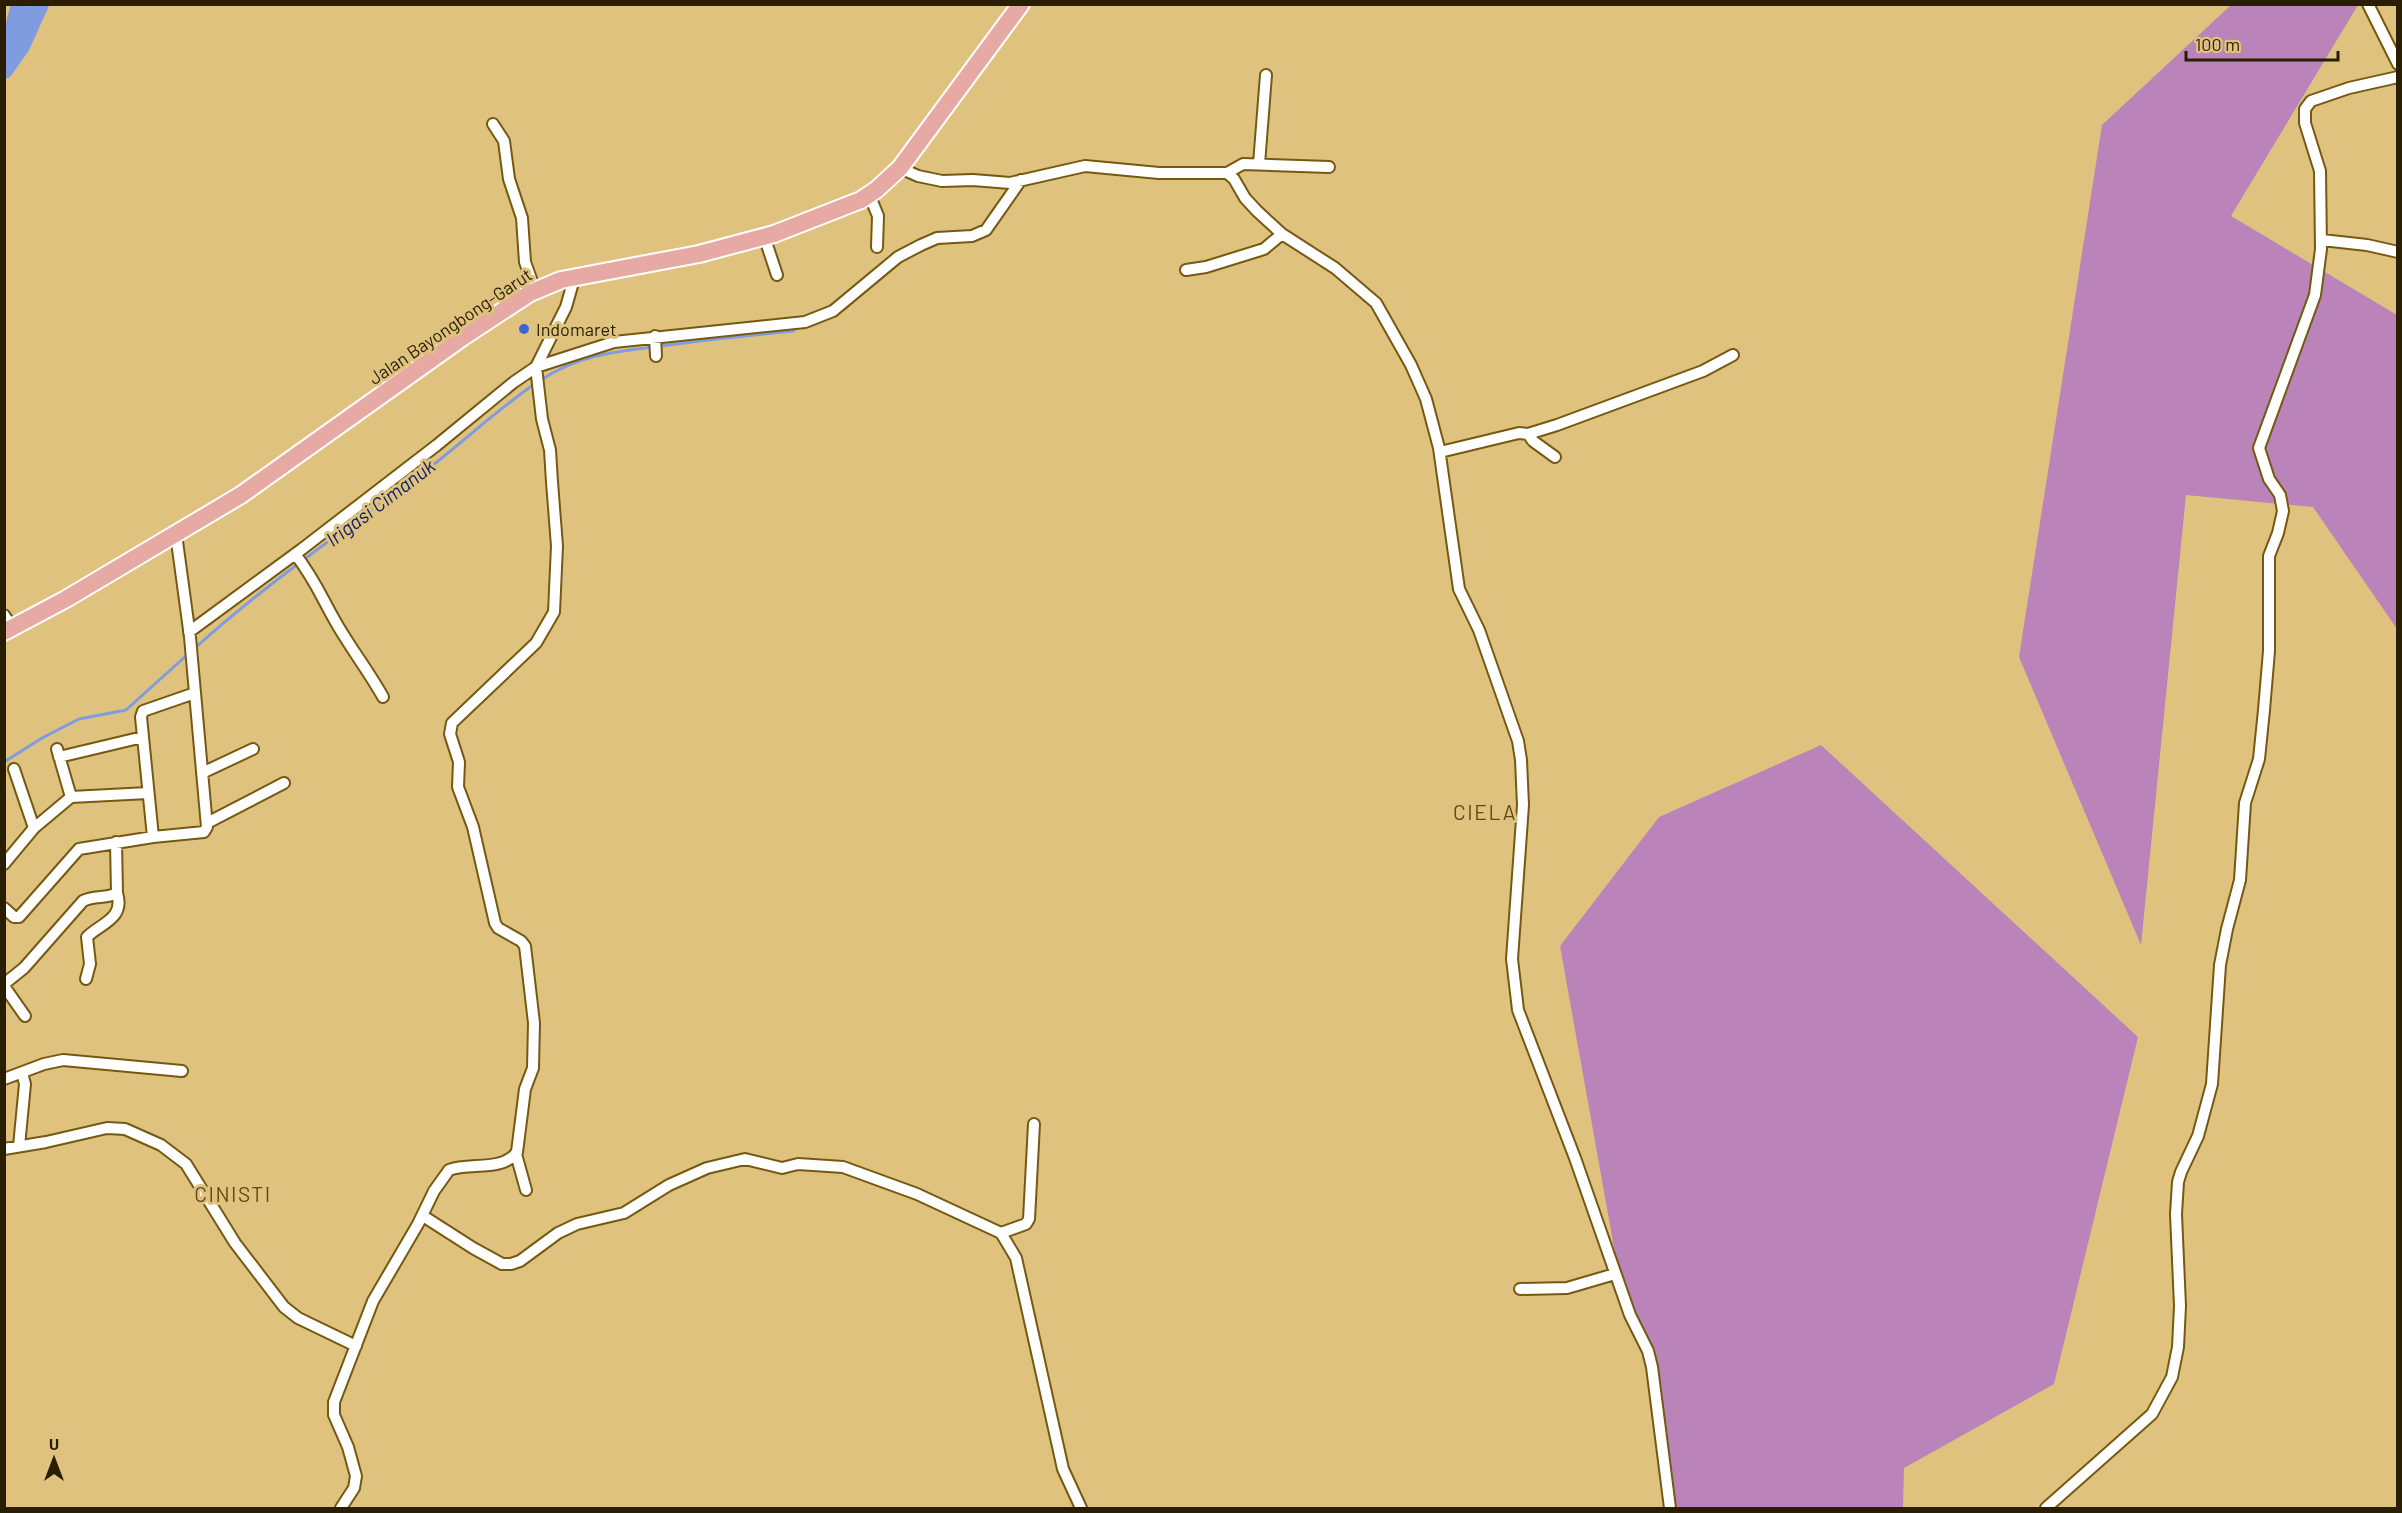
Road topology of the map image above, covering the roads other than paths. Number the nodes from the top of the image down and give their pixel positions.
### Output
1 (1022, 4) edge
2 (2368, 4) edge
3 (2397, 64) edge
4 (1266, 75) dead end
5 (2397, 77) edge
6 (493, 124) dead end
7 (1259, 164) junction
8 (1329, 167) dead end
9 (900, 168) junction
10 (1227, 173) junction
11 (1016, 182) junction
12 (869, 194) junction
13 (1282, 234) junction
14 (764, 236) junction
15 (2322, 240) junction
16 (877, 247) dead end
17 (2397, 252) edge
18 (1186, 270) dead end
19 (777, 275) dead end
20 (574, 279) junction
21 (535, 290) junction
22 (1733, 355) dead end
23 (536, 369) junction
24 (1528, 434) junction
25 (1440, 452) junction
26 (1555, 457) dead end
27 (176, 534) junction
28 (298, 558) junction
29 (7, 625) edge
30 (190, 634) junction
31 (195, 693) junction
32 (383, 697) dead end
33 (143, 737) junction
34 (253, 749) dead end
35 (14, 769) dead end
36 (202, 773) junction
37 (284, 783) dead end
38 (148, 793) junction
39 (71, 797) junction
40 (207, 823) junction
41 (34, 828) junction
42 (153, 837) junction
43 (116, 842) junction
44 (4, 864) edge
45 (117, 893) junction
46 (4, 908) edge
47 (86, 979) dead end
48 (4, 985) edge
49 (25, 1016) dead end
50 (182, 1071) dead end
51 (21, 1073) junction
52 (4, 1079) edge
53 (1034, 1124) dead end
54 (19, 1146) junction
55 (4, 1149) edge
56 (516, 1154) junction
57 (526, 1190) dead end
58 (423, 1216) junction
59 (1001, 1233) junction
60 (1615, 1274) junction
61 (1520, 1289) dead end
62 (356, 1346) junction
63 (341, 1509) edge
64 (1081, 1509) edge
65 (1670, 1509) edge
66 (2046, 1509) edge

1 - 9 main road, Jalan Bayongbong-Garut
2 - 3 street
4 - 7 street
5 - 15 street
6 - 21 street
7 - 8 street
7 - 10 street
9 - 11 street
9 - 12 main road, Jalan Bayongbong-Garut
10 - 11 street
10 - 13 street
11 - 23 street
12 - 14 main road, Jalan Bayongbong-Garut
12 - 16 street
13 - 18 street
13 - 25 street
14 - 19 street
14 - 20 main road, Jalan Bayongbong-Garut
15 - 17 street
15 - 66 street
20 - 21 main road, Jalan Bayongbong-Garut
20 - 23 street
21 - 27 main road, Jalan Bayongbong-Garut
22 - 24 street
23 - 28 street
23 - 56 street
24 - 25 street
24 - 26 street
25 - 60 street
27 - 29 main road, Jalan Bayongbong-Garut
27 - 30 street
28 - 30 street
28 - 32 street
30 - 31 street
31 - 33 street
31 - 36 street
33 - 38 street
33 - 39 street
34 - 36 street
35 - 41 street
36 - 40 street
37 - 40 street
38 - 39 street
38 - 42 street
39 - 41 street
40 - 42 street
41 - 44 street
42 - 43 street
43 - 45 street
43 - 46 street
45 - 47 street
45 - 48 street
48 - 49 street
50 - 51 street
51 - 52 street
51 - 54 street
53 - 59 street
54 - 55 street
54 - 62 street
56 - 57 street
56 - 58 street
58 - 59 street
58 - 62 street
59 - 64 street
60 - 61 street
60 - 65 street
62 - 63 street

